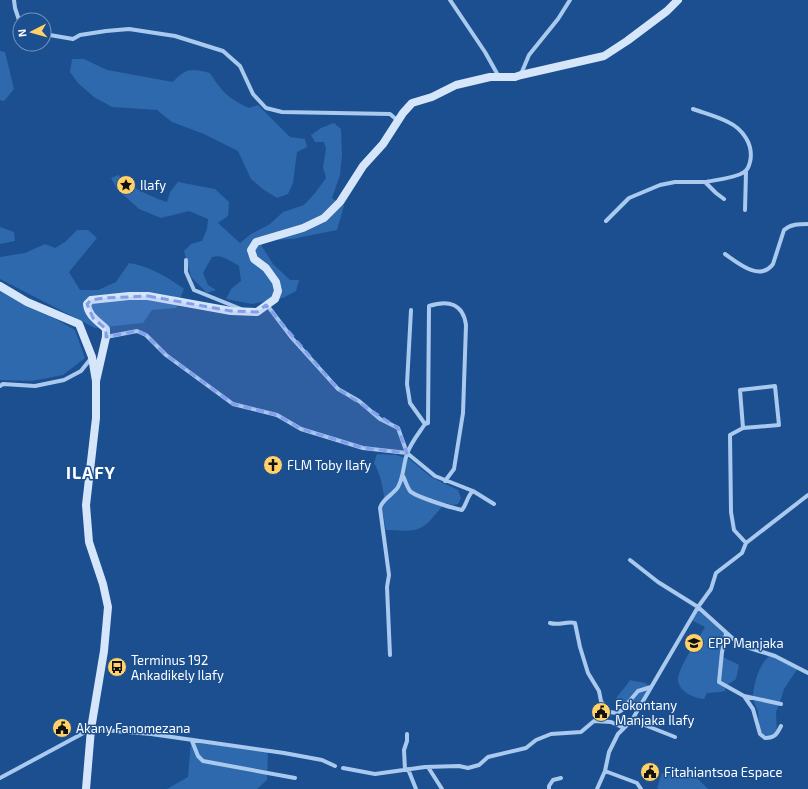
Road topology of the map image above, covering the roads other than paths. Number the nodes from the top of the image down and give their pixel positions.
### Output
1 (14, 0) edge
2 (450, 0) edge
3 (570, 0) edge
4 (678, 0) edge
5 (16, 12) edge
6 (52, 35) edge
7 (521, 75) junction
8 (499, 77) junction
9 (693, 108) dead end
10 (403, 113) junction
11 (746, 172) junction
12 (705, 182) junction
13 (724, 199) dead end
14 (745, 210) dead end
15 (606, 221) dead end
16 (808, 224) edge
17 (725, 254) dead end
18 (186, 260) dead end
19 (0, 286) edge
20 (266, 305) junction
21 (411, 310) dead end
22 (248, 312) junction
23 (106, 337) junction
24 (92, 357) junction
25 (96, 381) junction
26 (0, 386) edge
27 (425, 424) junction
28 (743, 428) junction
29 (407, 453) junction
30 (402, 476) junction
31 (445, 480) junction
32 (473, 491) junction
33 (808, 495) edge
34 (494, 504) dead end
35 (746, 543) junction
36 (630, 560) dead end
37 (698, 607) junction
38 (550, 623) dead end
39 (726, 634) junction
40 (390, 655) dead end
41 (808, 674) edge
42 (651, 687) junction
43 (744, 696) junction
44 (781, 704) dead end
45 (632, 720) junction
46 (781, 726) dead end
47 (624, 728) junction
48 (91, 729) junction
49 (407, 734) dead end
50 (675, 737) dead end
51 (192, 741) junction
52 (335, 766) dead end
53 (428, 767) junction
54 (343, 768) dead end
55 (406, 770) junction
56 (605, 771) junction
57 (0, 778) edge
58 (295, 778) dead end
59 (561, 778) dead end
60 (86, 789) edge
61 (416, 789) edge
62 (442, 789) edge
63 (548, 789) edge
64 (597, 789) edge
65 (641, 789) edge

1 - 5 street
2 - 8 street
3 - 7 street
4 - 7 street
6 - 10 street
7 - 8 street
8 - 10 street
9 - 11 street
10 - 20 street
11 - 12 street
11 - 14 street
12 - 13 street
12 - 15 street
16 - 17 street
18 - 22 street
19 - 24 street
20 - 22 street
20 - 29 street
21 - 27 street
22 - 23 street
23 - 25 street
23 - 29 street
24 - 25 street
24 - 26 street
25 - 48 street
27 - 29 street
27 - 31 street
28 - 28 street
28 - 35 street
29 - 30 street
29 - 31 street
30 - 32 street
30 - 40 street
31 - 32 street
32 - 34 street
33 - 35 street
35 - 37 street
36 - 37 street
37 - 39 street
37 - 42 street
38 - 42 street
39 - 41 street
39 - 43 street
42 - 45 street
43 - 44 street
43 - 46 street
45 - 47 street
45 - 50 street
47 - 53 street
47 - 56 street
48 - 51 street
48 - 57 street
48 - 60 street
49 - 55 street
51 - 52 street
51 - 58 street
53 - 55 street
53 - 62 street
54 - 55 street
55 - 61 street
56 - 64 street
56 - 65 street
59 - 63 street

